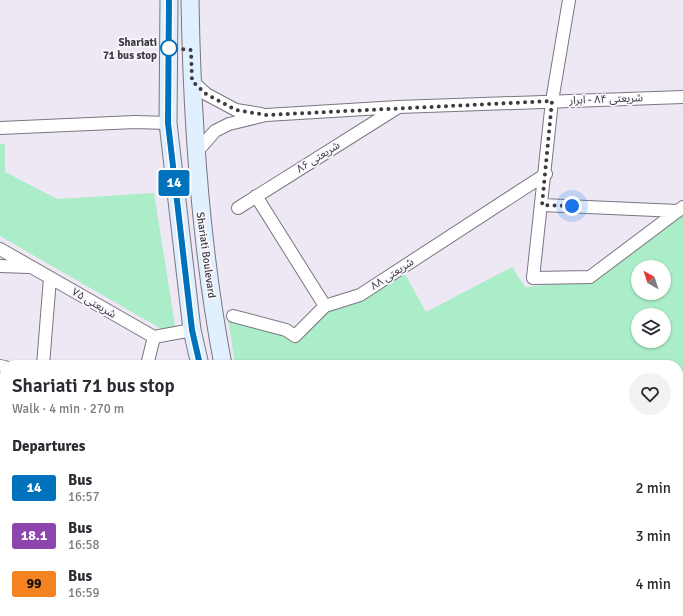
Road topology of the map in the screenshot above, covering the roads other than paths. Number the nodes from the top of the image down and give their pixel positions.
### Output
1 (169, 0) edge
2 (190, 0) edge
3 (568, 0) edge
4 (192, 81) junction
5 (683, 97) edge
6 (552, 101) junction
7 (398, 108) junction
8 (266, 115) junction
9 (168, 123) junction
10 (0, 128) edge
11 (196, 154) junction
12 (546, 174) junction
13 (256, 196) junction
14 (542, 205) junction
15 (238, 208) dead end
16 (680, 209) edge
17 (0, 249) edge
18 (0, 266) edge
19 (31, 267) junction
20 (50, 278) junction
21 (325, 306) junction
22 (232, 316) dead end
23 (192, 330) junction
24 (154, 337) junction
25 (43, 360) edge
26 (148, 360) edge
27 (199, 360) edge
28 (222, 360) edge

1 - 9 main road, Shariati Boulevard
2 - 4 main road, Shariati Boulevard
3 - 6 street
4 - 8 street
4 - 11 main road, Shariati Boulevard
5 - 6 street, شریعتی ۸۴ - ابرار
6 - 7 street, شریعتی ۸۴ - ابرار
6 - 12 street
7 - 8 street, شریعتی ۸۴ - ابرار
7 - 13 street, شریعتی ۸۶
8 - 11 street
9 - 10 street
9 - 23 main road, Shariati Boulevard
11 - 28 main road, Shariati Boulevard
12 - 14 street
12 - 21 street, شریعتی ۸۸
13 - 15 street, شریعتی ۸۶
13 - 21 street
14 - 16 street
14 - 16 street
17 - 19 street, شریعتی ۷۵
18 - 19 street
19 - 20 street, شریعتی ۷۵
20 - 24 street, شریعتی ۷۵
20 - 25 street
21 - 22 street, شریعتی ۸۸
23 - 24 street
23 - 27 main road, Shariati Boulevard
24 - 26 street

